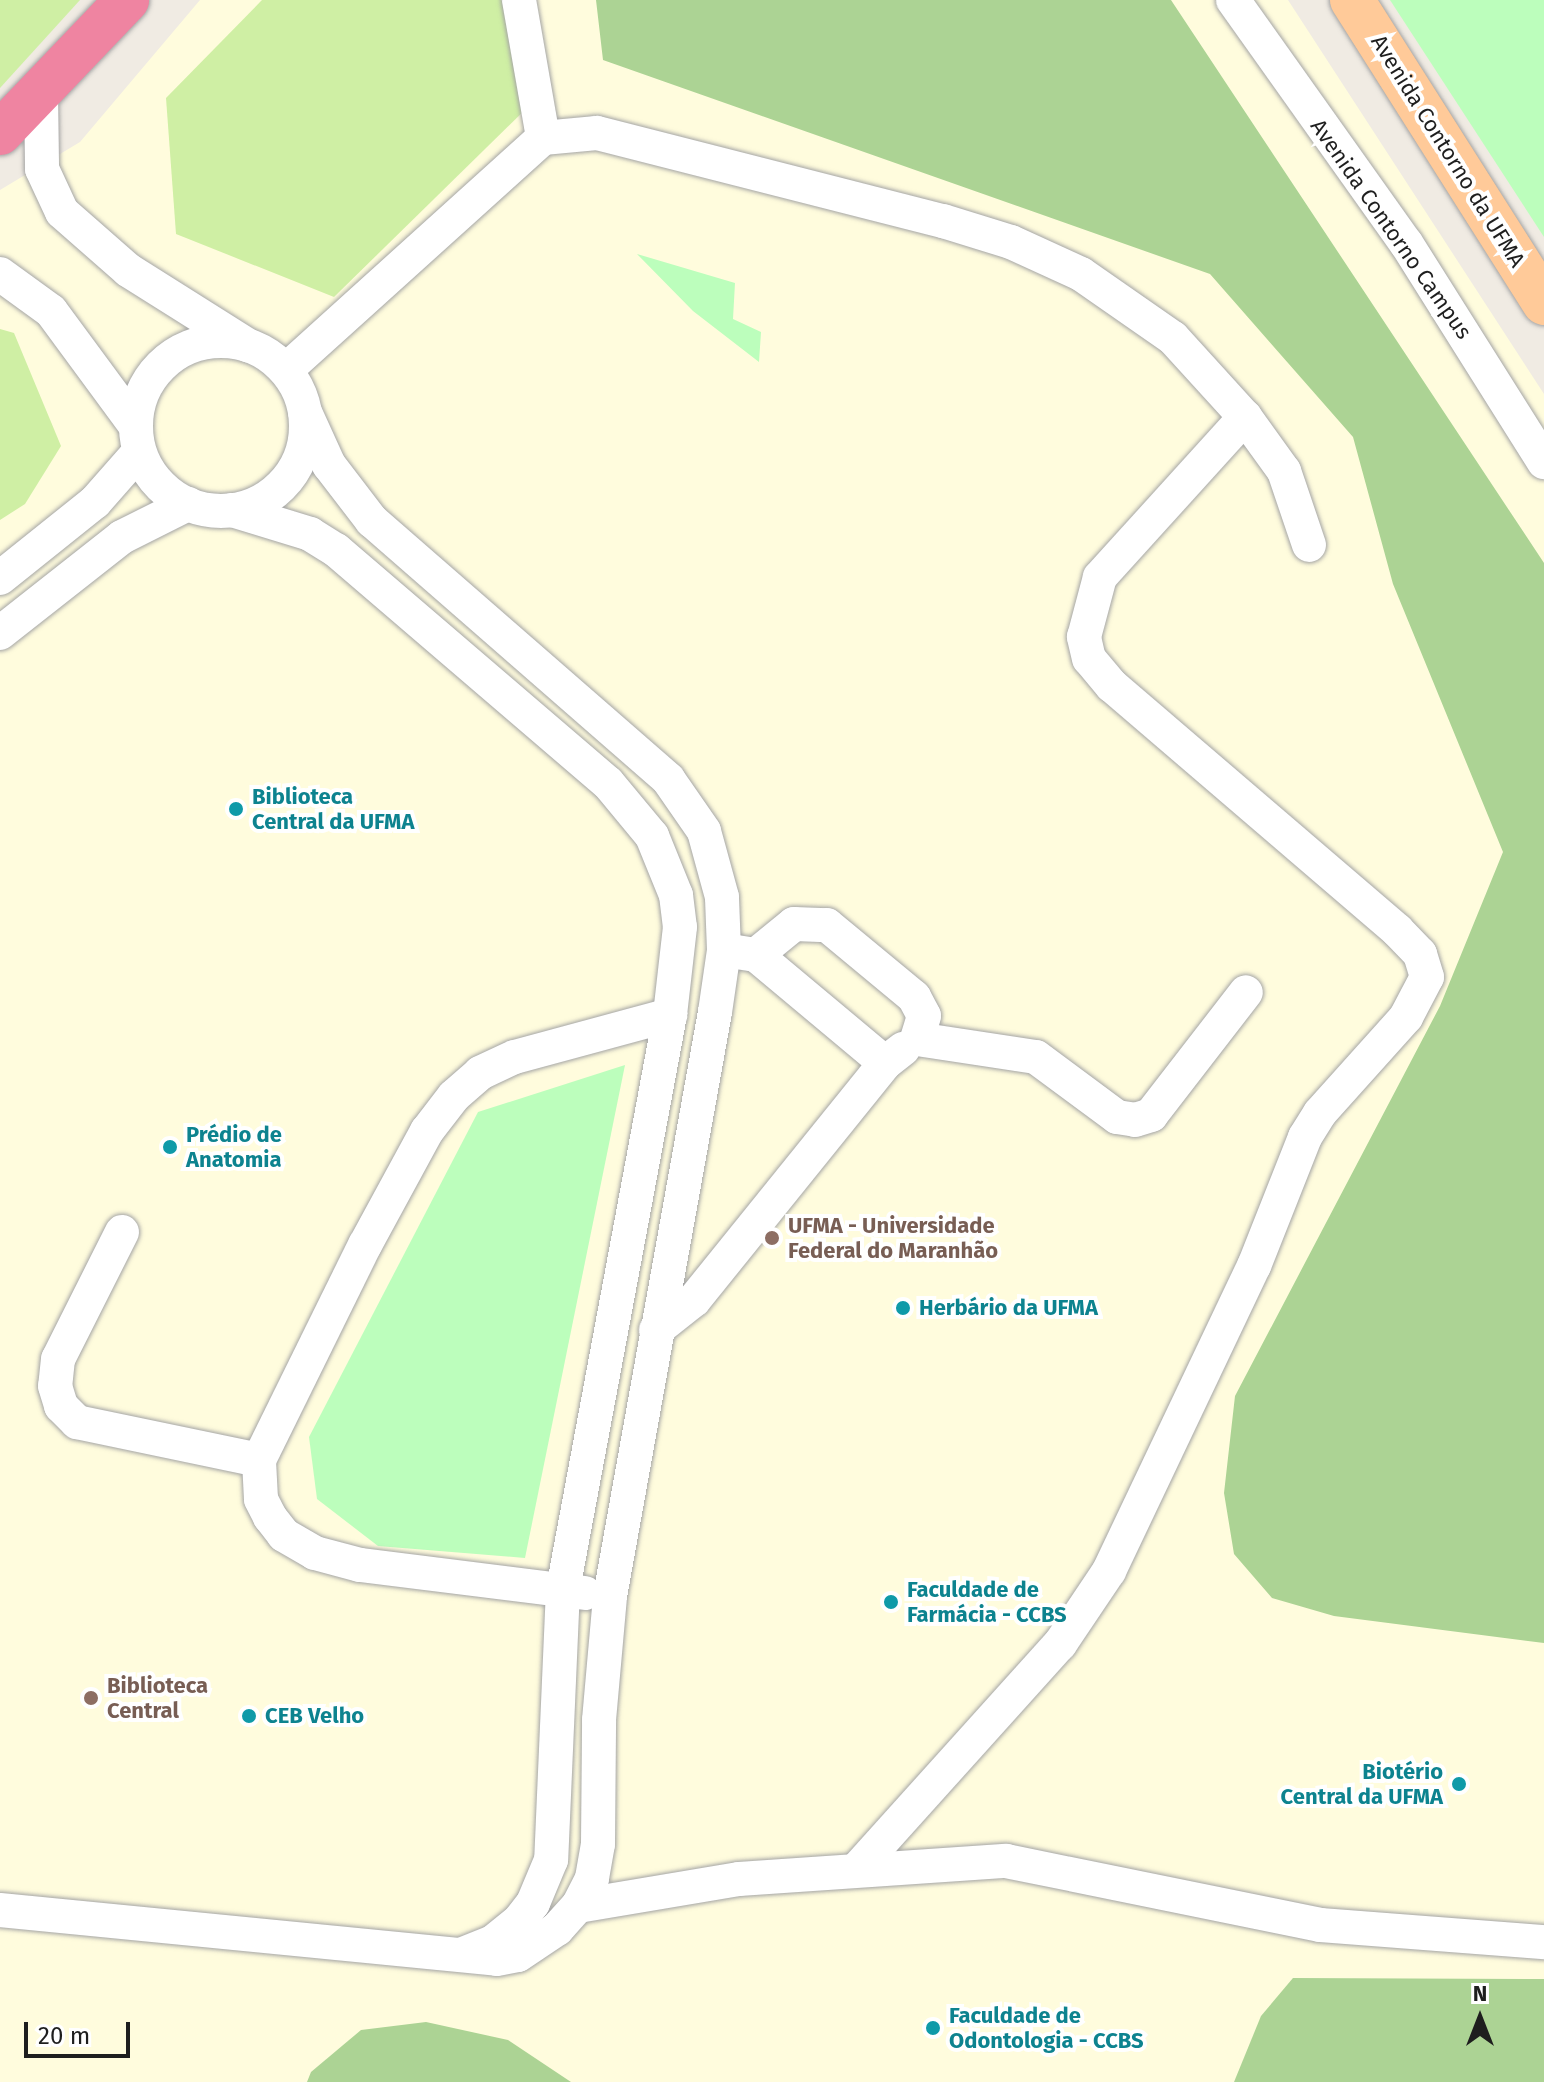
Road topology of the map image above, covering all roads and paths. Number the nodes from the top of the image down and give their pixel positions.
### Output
1 (127, 0) edge
2 (519, 0) edge
3 (1233, 0) edge
4 (1352, 0) edge
5 (41, 93) junction
6 (0, 133) edge
7 (543, 138) junction
8 (0, 274) edge
9 (1544, 303) edge
10 (248, 345) junction
11 (286, 370) junction
12 (305, 412) junction
13 (1245, 417) junction
14 (137, 438) junction
15 (1544, 462) edge
16 (188, 504) junction
17 (232, 510) junction
18 (1309, 545) dead end
19 (0, 578) edge
20 (0, 633) edge
21 (740, 952) junction
22 (1246, 992) dead end
23 (670, 1015) junction
24 (917, 1039) junction
25 (885, 1063) junction
26 (122, 1232) dead end
27 (656, 1330) junction
28 (259, 1460) junction
29 (563, 1589) junction
30 (610, 1596) junction
31 (858, 1868) junction
32 (578, 1906) junction
33 (0, 1910) edge
34 (1544, 1942) edge
35 (459, 1956) junction

1 - 5 highway
2 - 7 street
3 - 15 street, Avenida Contorno Campus
4 - 9 main road, Avenida Contorno da UFMA
5 - 6 highway
5 - 10 street
7 - 11 street
7 - 13 street
8 - 14 street
10 - 11 street
10 - 14 street
11 - 12 street
12 - 17 street
12 - 21 street
13 - 18 street
13 - 31 street
14 - 16 street
14 - 19 street
16 - 17 street
16 - 20 street
17 - 23 street
21 - 24 street
21 - 25 street
21 - 27 street
22 - 24 street
23 - 28 street
23 - 29 street
24 - 25 street
25 - 27 street
26 - 28 street
27 - 30 street
28 - 29 street
29 - 30 street
29 - 35 street
30 - 32 street
31 - 32 street
31 - 34 street
32 - 35 street
33 - 35 street

